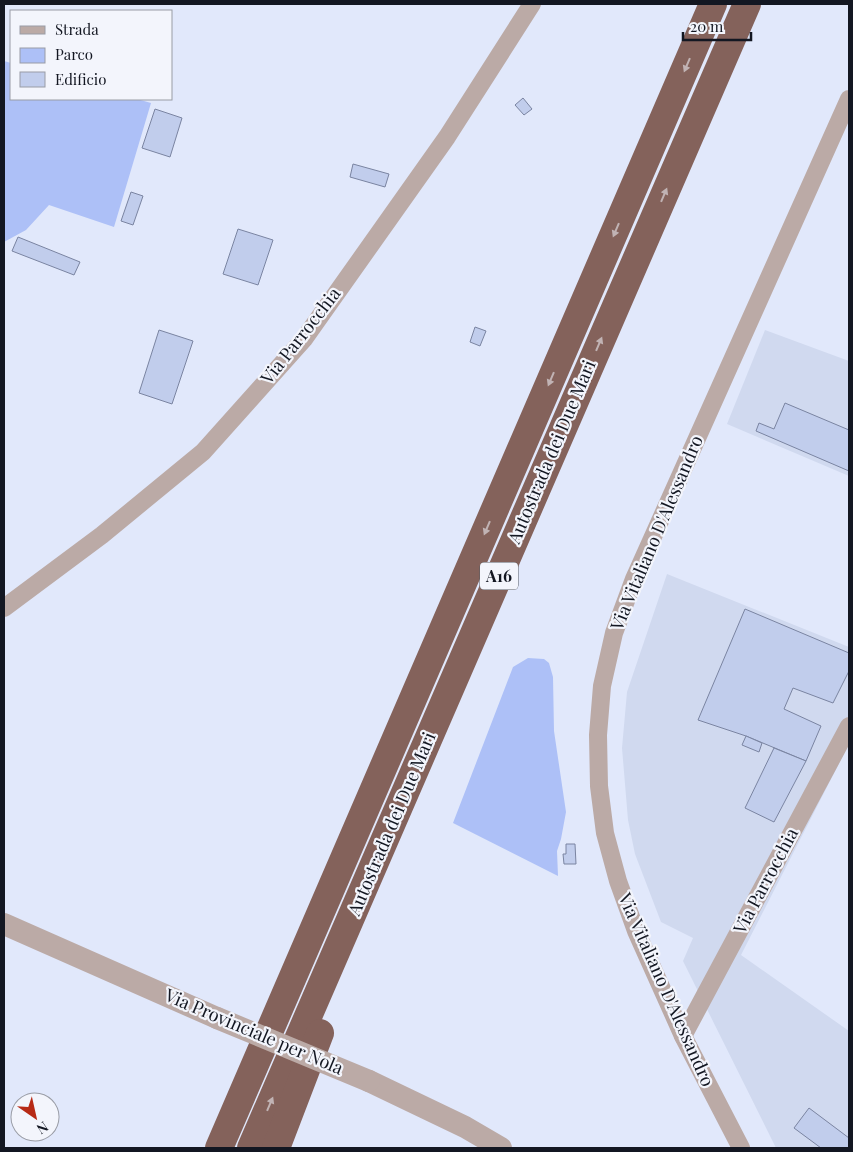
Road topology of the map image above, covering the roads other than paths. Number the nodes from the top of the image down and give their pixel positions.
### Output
1 (532, 4) edge
2 (714, 4) edge
3 (747, 4) edge
4 (849, 99) edge
5 (4, 608) edge
6 (483, 613) junction
7 (849, 726) edge
8 (4, 924) edge
9 (682, 1036) junction
10 (261, 1050) junction
11 (213, 1148) edge
12 (218, 1148) edge
13 (251, 1148) edge
14 (276, 1148) edge
15 (500, 1148) edge
16 (740, 1148) edge

1 - 5 street, Via Parrocchia
2 -> 10 highway, Autostrada dei Due Mari / A16
6 -> 3 highway, Autostrada dei Due Mari / A16
4 - 9 street, Via Vitaliano D'Alessandro
13 -> 6 highway, Autostrada dei Due Mari / A16
6 - 14 highway
7 - 9 street, Via Parrocchia
8 - 15 street, Via Provinciale per Nola, bridge
9 - 16 street, Via Vitaliano D'Alessandro
10 - 11 highway
10 - 12 highway, Autostrada dei Due Mari / A16

